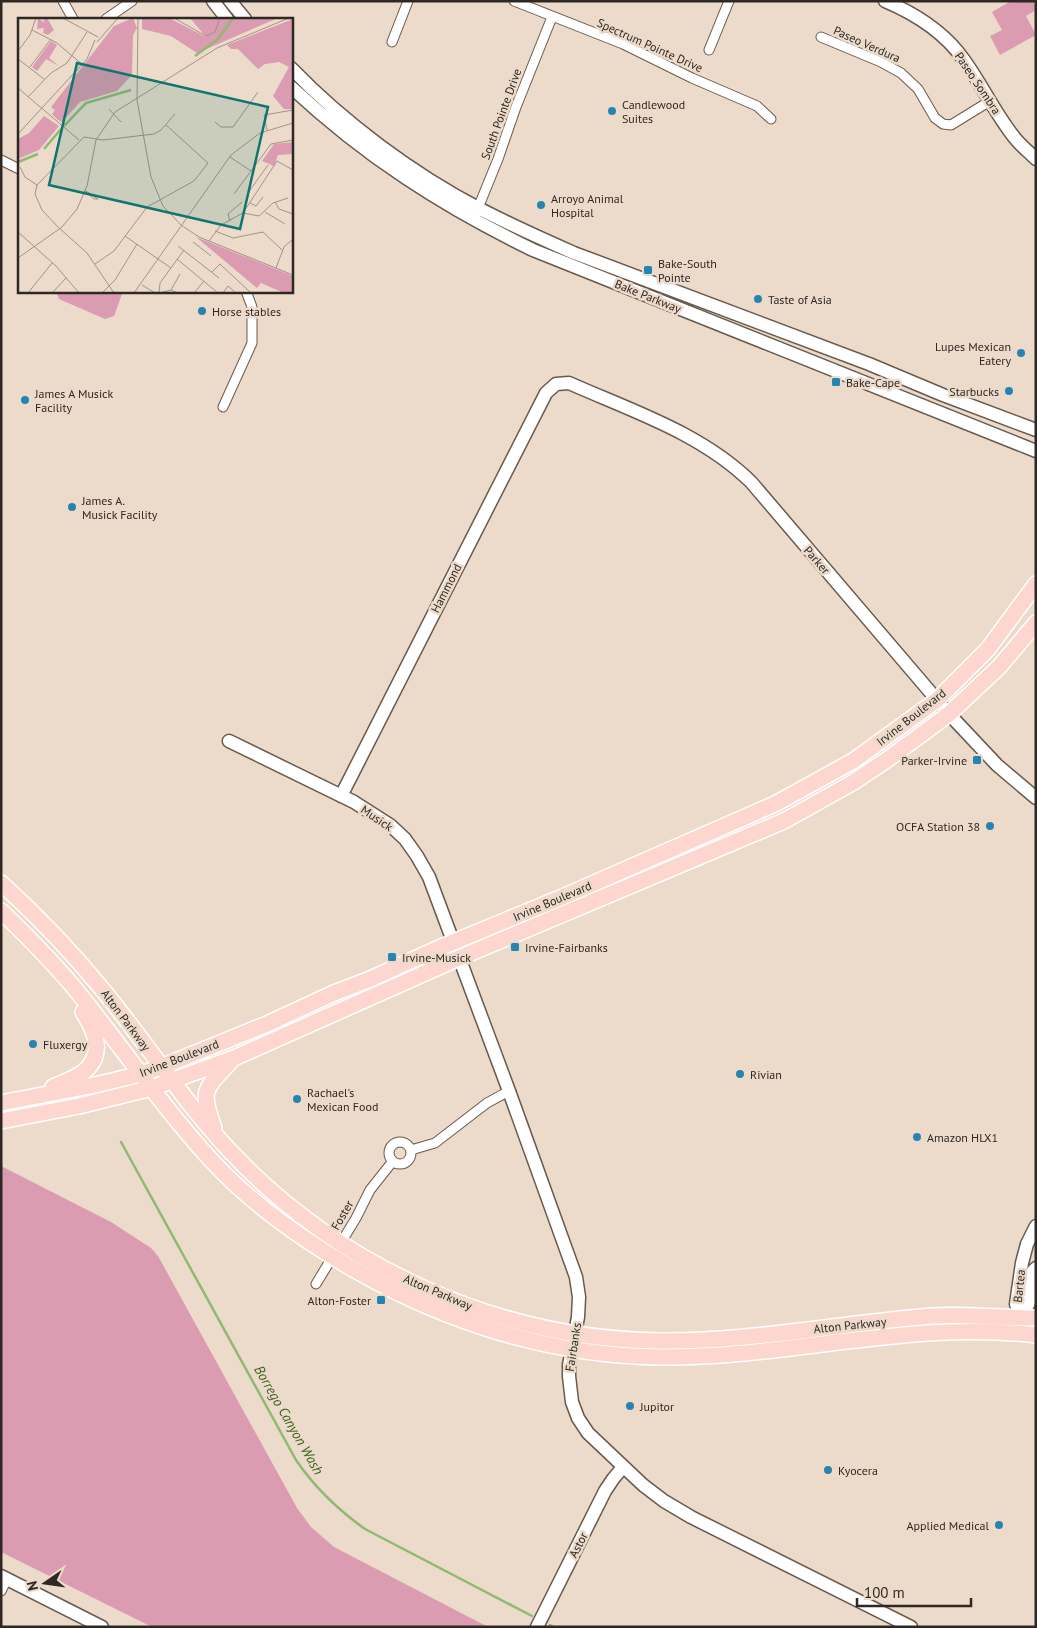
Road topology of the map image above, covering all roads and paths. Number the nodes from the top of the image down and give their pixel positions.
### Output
1 (63, 1) edge
2 (132, 1) edge
3 (213, 1) edge
4 (230, 1) edge
5 (408, 1) edge
6 (514, 1) edge
7 (885, 1) edge
8 (727, 2) edge
9 (902, 4) edge
10 (552, 17) junction
11 (72, 18) edge
12 (107, 18) edge
13 (226, 18) edge
14 (244, 18) edge
15 (821, 38) dead end
16 (392, 42) dead end
17 (710, 50) dead end
18 (292, 69) edge
19 (292, 88) edge
20 (990, 101) junction
21 (771, 119) dead end
22 (1036, 159) edge
23 (1, 160) edge
24 (18, 168) edge
25 (476, 214) junction
26 (246, 292) edge
27 (556, 384) joint
28 (223, 407) dead end
29 (1036, 430) edge
30 (1036, 452) edge
31 (1036, 584) edge
32 (1036, 624) edge
33 (936, 700) junction
34 (949, 714) junction
35 (229, 741) dead end
36 (341, 796) junction
37 (1036, 798) edge
38 (1, 883) edge
39 (1, 911) edge
40 (454, 942) junction
41 (46, 956) junction
42 (459, 958) junction
43 (234, 1058) junction
44 (161, 1067) junction
45 (141, 1074) junction
46 (172, 1081) junction
47 (152, 1088) junction
48 (510, 1091) junction
49 (18, 1100) junction
50 (1, 1103) edge
51 (1, 1121) edge
52 (217, 1136) junction
53 (411, 1150) junction
54 (393, 1161) junction
55 (1036, 1226) edge
56 (340, 1243) junction
57 (332, 1256) junction
58 (1036, 1268) edge
59 (316, 1284) dead end
60 (1020, 1318) junction
61 (1036, 1318) edge
62 (575, 1333) junction
63 (1014, 1333) junction
64 (1036, 1335) edge
65 (572, 1348) junction
66 (623, 1467) junction
67 (3, 1582) edge
68 (540, 1621) edge
69 (102, 1627) edge
70 (911, 1627) edge

1 - 11 street
2 - 12 street
3 - 13 street
4 - 14 street
5 - 16 street
6 - 10 street, Spectrum Pointe Drive
7 - 9 street, Paseo Sombra
8 - 17 street
9 - 20 street, Paseo Sombra
10 - 21 street, Spectrum Pointe Drive
10 - 25 street, South Pointe Drive
15 - 20 street, Paseo Verdura
18 - 25 street, Bake Parkway
19 - 25 street, Bake Parkway
20 - 22 street, Paseo Sombra
23 - 24 street
25 - 29 street, Bake Parkway
25 - 30 street, Bake Parkway
26 - 28 street
27 - 33 street, Parker
27 - 36 street, Hammond
31 - 33 main road, Irvine Boulevard
32 - 34 main road, Irvine Boulevard
33 - 34 street, Parker
33 - 40 main road, Irvine Boulevard
34 - 37 street, Parker
34 - 42 main road, Irvine Boulevard
35 - 36 street, Musick
36 - 40 street, Musick
38 - 44 main road, Alton Parkway
39 - 41 main road, Alton Parkway
40 - 42 street, Musick
40 - 44 main road, Irvine Boulevard
41 - 45 main road, Alton Parkway
41 - 49 main road
42 - 43 main road, Irvine Boulevard
42 - 48 street, Fairbanks
43 - 46 main road, Irvine Boulevard
43 - 52 main road
44 - 45 main road, Irvine Boulevard
44 - 46 main road, Alton Parkway
45 - 47 main road, Alton Parkway
45 - 49 main road, Irvine Boulevard
46 - 47 main road, Irvine Boulevard
46 - 52 main road, Alton Parkway
47 - 51 main road, Irvine Boulevard
47 - 57 main road, Alton Parkway
48 - 53 street
48 - 62 street, Fairbanks
49 - 50 main road, Irvine Boulevard
52 - 56 main road, Alton Parkway
53 - 54 street
53 - 54 street
54 - 56 street, Foster
55 - 60 street, Bartea
56 - 57 street, Foster
56 - 62 main road, Alton Parkway
57 - 59 street, Foster
57 - 65 main road, Alton Parkway
58 - 60 street, Bartea
60 - 61 main road, Alton Parkway
60 - 62 main road, Alton Parkway
60 - 63 street, Bartea
62 - 65 street, Fairbanks
63 - 64 main road, Alton Parkway
63 - 65 main road, Alton Parkway
65 - 66 street, Fairbanks
66 - 68 street, Astor
66 - 70 street, Fairbanks
67 - 69 street

